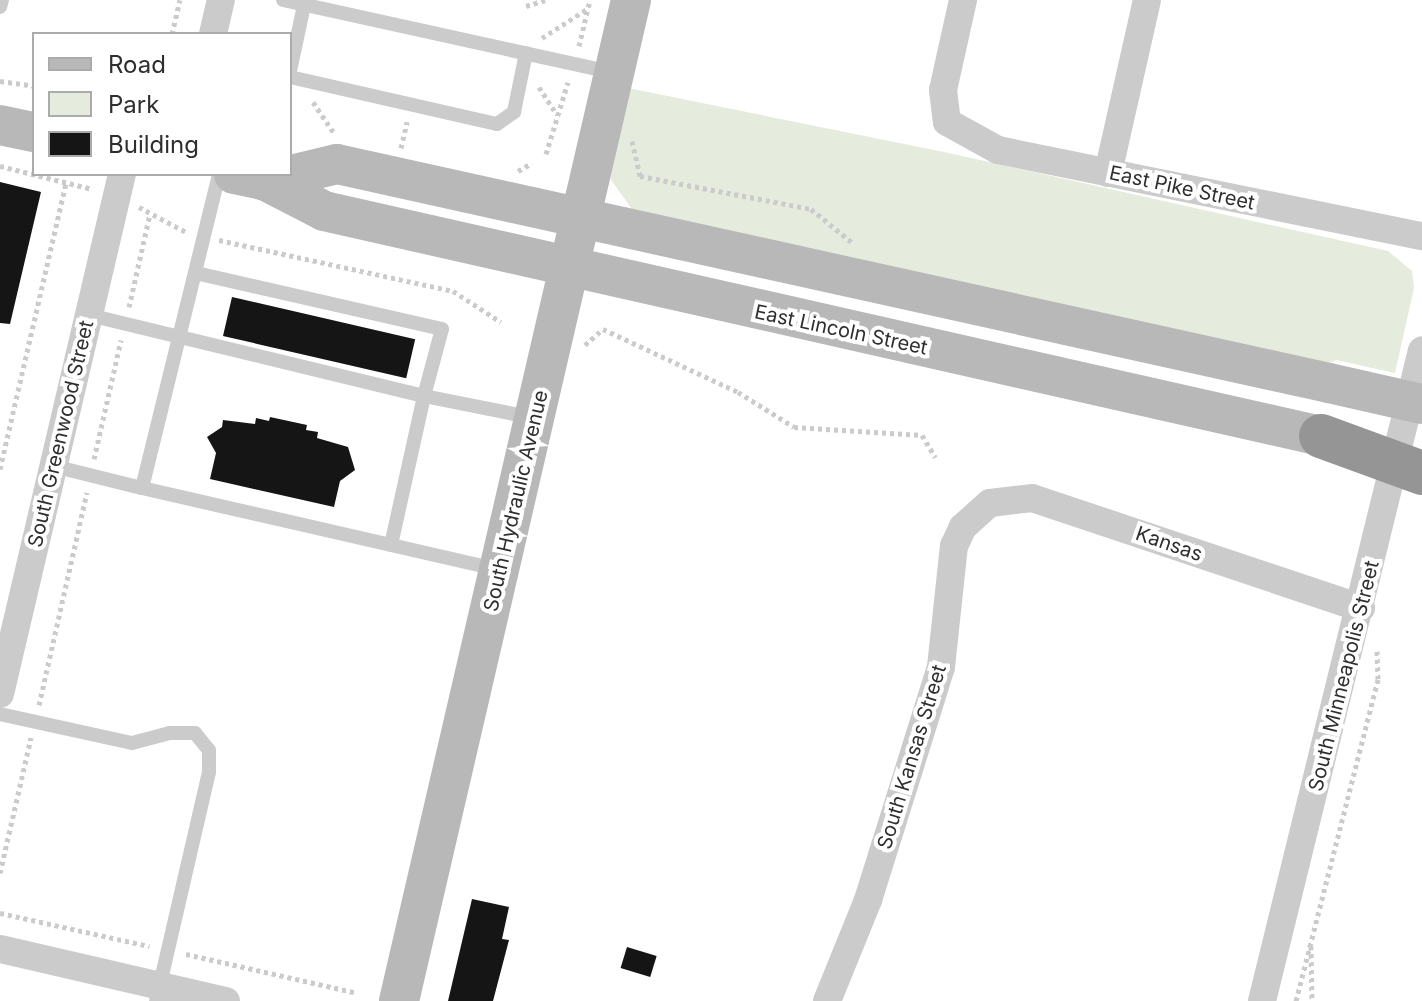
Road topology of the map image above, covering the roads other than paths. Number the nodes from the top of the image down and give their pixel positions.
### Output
1 (2, 0) edge
2 (221, 0) edge
3 (283, 0) edge
4 (631, 0) edge
5 (963, 0) edge
6 (1147, 0) edge
7 (304, 5) junction
8 (0, 7) edge
9 (213, 32) edge
10 (526, 53) junction
11 (292, 62) edge
12 (615, 72) junction
13 (292, 77) edge
14 (0, 125) edge
15 (32, 132) edge
16 (292, 171) edge
17 (1108, 173) junction
18 (219, 176) edge
19 (256, 176) edge
20 (119, 186) edge
21 (580, 219) junction
22 (1422, 236) edge
23 (569, 270) junction
24 (195, 273) junction
25 (89, 315) junction
26 (179, 339) junction
27 (1422, 350) edge
28 (424, 396) junction
29 (1422, 404) edge
30 (536, 418) junction
31 (1321, 436) junction
32 (1422, 459) edge
33 (53, 466) junction
34 (1422, 473) edge
35 (142, 488) junction
36 (978, 513) joint
37 (391, 545) junction
38 (500, 569) junction
39 (1361, 608) junction
40 (0, 694) edge
41 (0, 714) edge
42 (0, 949) edge
43 (158, 993) edge
44 (226, 1001) edge
45 (399, 1001) edge
46 (827, 1001) edge
47 (1262, 1001) edge

1 - 8 lane
2 - 9 street
3 - 7 lane
4 - 12 street, South Hydraulic Avenue
5 - 17 street, East Pike Street
6 - 17 street
7 - 10 lane
7 - 11 lane
10 - 12 lane
10 - 13 lane
12 - 21 street, South Hydraulic Avenue
14 - 15 street
16 - 21 street, East Lincoln Street
17 - 22 street, East Pike Street
18 - 24 lane
19 - 23 street, East Lincoln Street
20 - 25 street, South Greenwood Street
21 - 23 street, South Hydraulic Avenue
21 - 29 street, East Lincoln Street, bridge
23 - 30 street, South Hydraulic Avenue
23 - 31 street, East Lincoln Street
24 - 26 lane
24 - 28 lane
25 - 26 lane
25 - 33 street, South Greenwood Street
26 - 28 lane
26 - 35 lane
27 - 39 street, South Minneapolis Street
28 - 30 lane
28 - 37 lane
30 - 38 street, South Hydraulic Avenue
31 - 32 street, East Lincoln Street, bridge
31 - 34 highway, bridge
33 - 35 lane
33 - 40 street, South Greenwood Street
35 - 37 lane
36 - 39 street, Kansas
36 - 46 street, South Kansas Street
37 - 38 lane
38 - 45 street, South Hydraulic Avenue
39 - 47 street, South Minneapolis Street
41 - 43 lane
42 - 43 street
43 - 44 street

